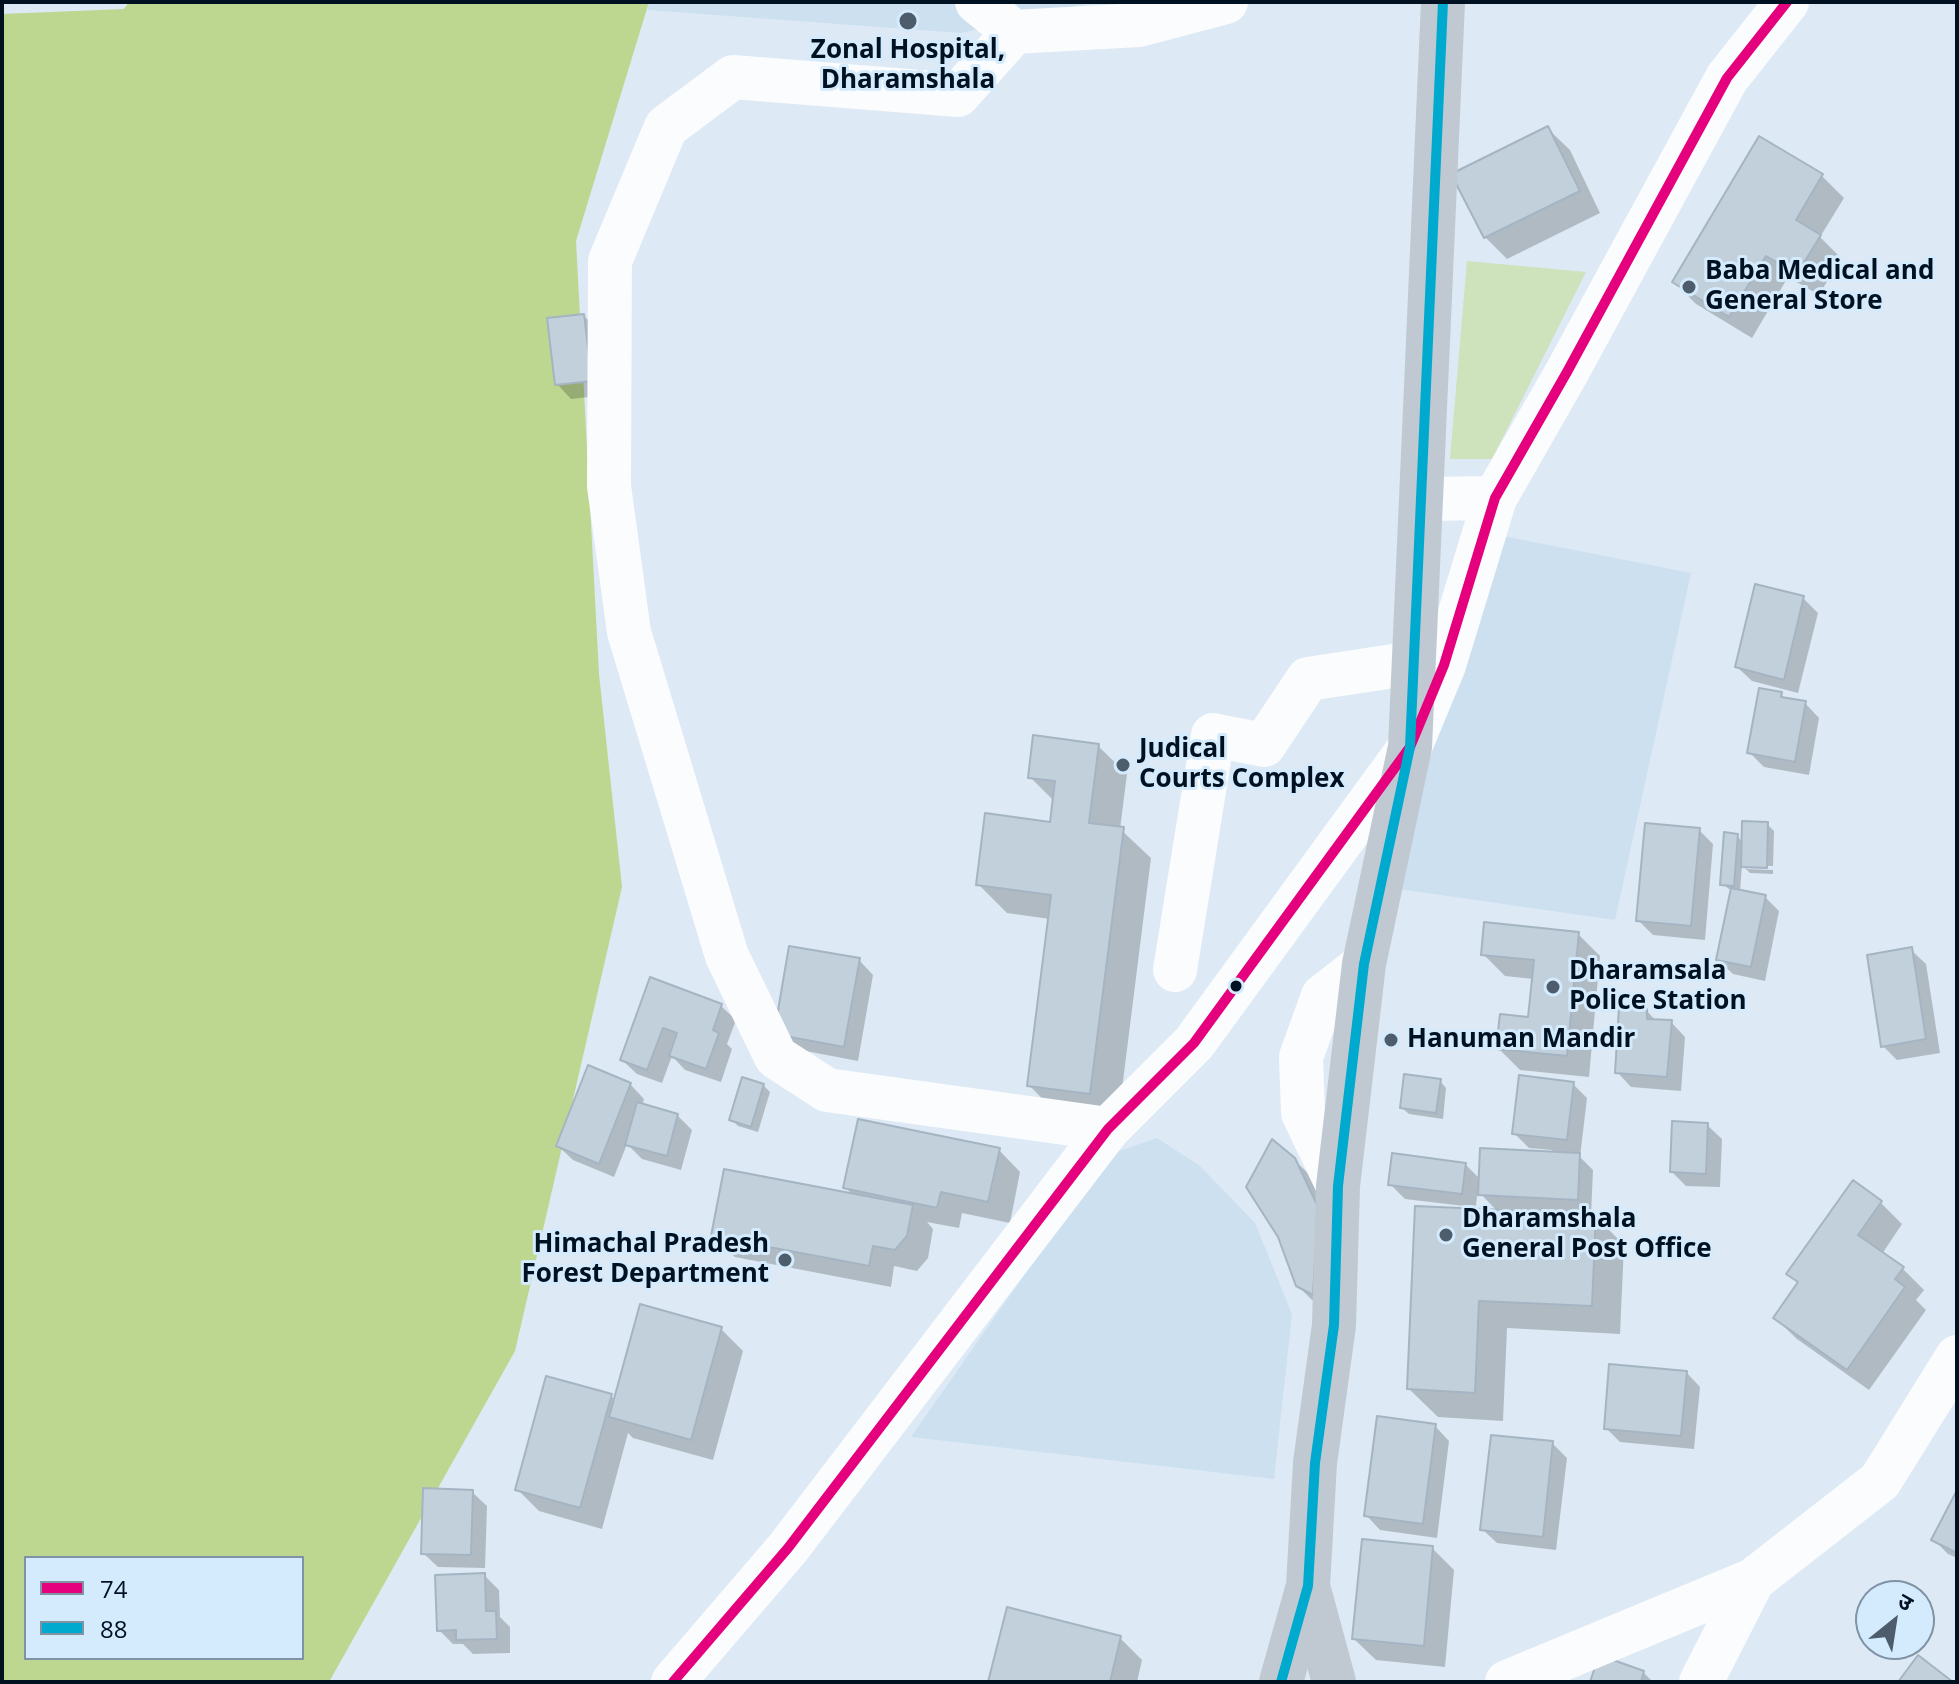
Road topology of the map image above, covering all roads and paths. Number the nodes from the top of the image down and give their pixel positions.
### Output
1 (977, 2) edge
2 (1226, 2) edge
3 (1443, 2) edge
4 (1755, 2) edge
5 (1787, 2) edge
6 (1182, 8) edge
7 (1014, 32) junction
8 (1727, 78) junction
9 (1495, 498) junction
10 (1421, 499) junction
11 (1413, 663) junction
12 (1410, 747) junction
13 (1175, 970) dead end
14 (1108, 1129) junction
15 (1957, 1357) edge
16 (1753, 1580) junction
17 (1308, 1586) junction
18 (673, 1682) edge
19 (1281, 1682) edge
20 (1334, 1682) edge
21 (1507, 1682) edge
22 (1701, 1682) edge

1 - 7 street
2 - 6 street
3 - 10 main road
4 - 8 street
5 - 8 street
6 - 7 street
7 - 14 street
8 - 9 street
9 - 10 street
9 - 12 street
10 - 11 main road
11 - 12 main road
11 - 13 street
12 - 14 street
12 - 17 main road
14 - 18 street
15 - 16 street
16 - 21 street
16 - 22 street
17 - 19 main road
17 - 20 main road

